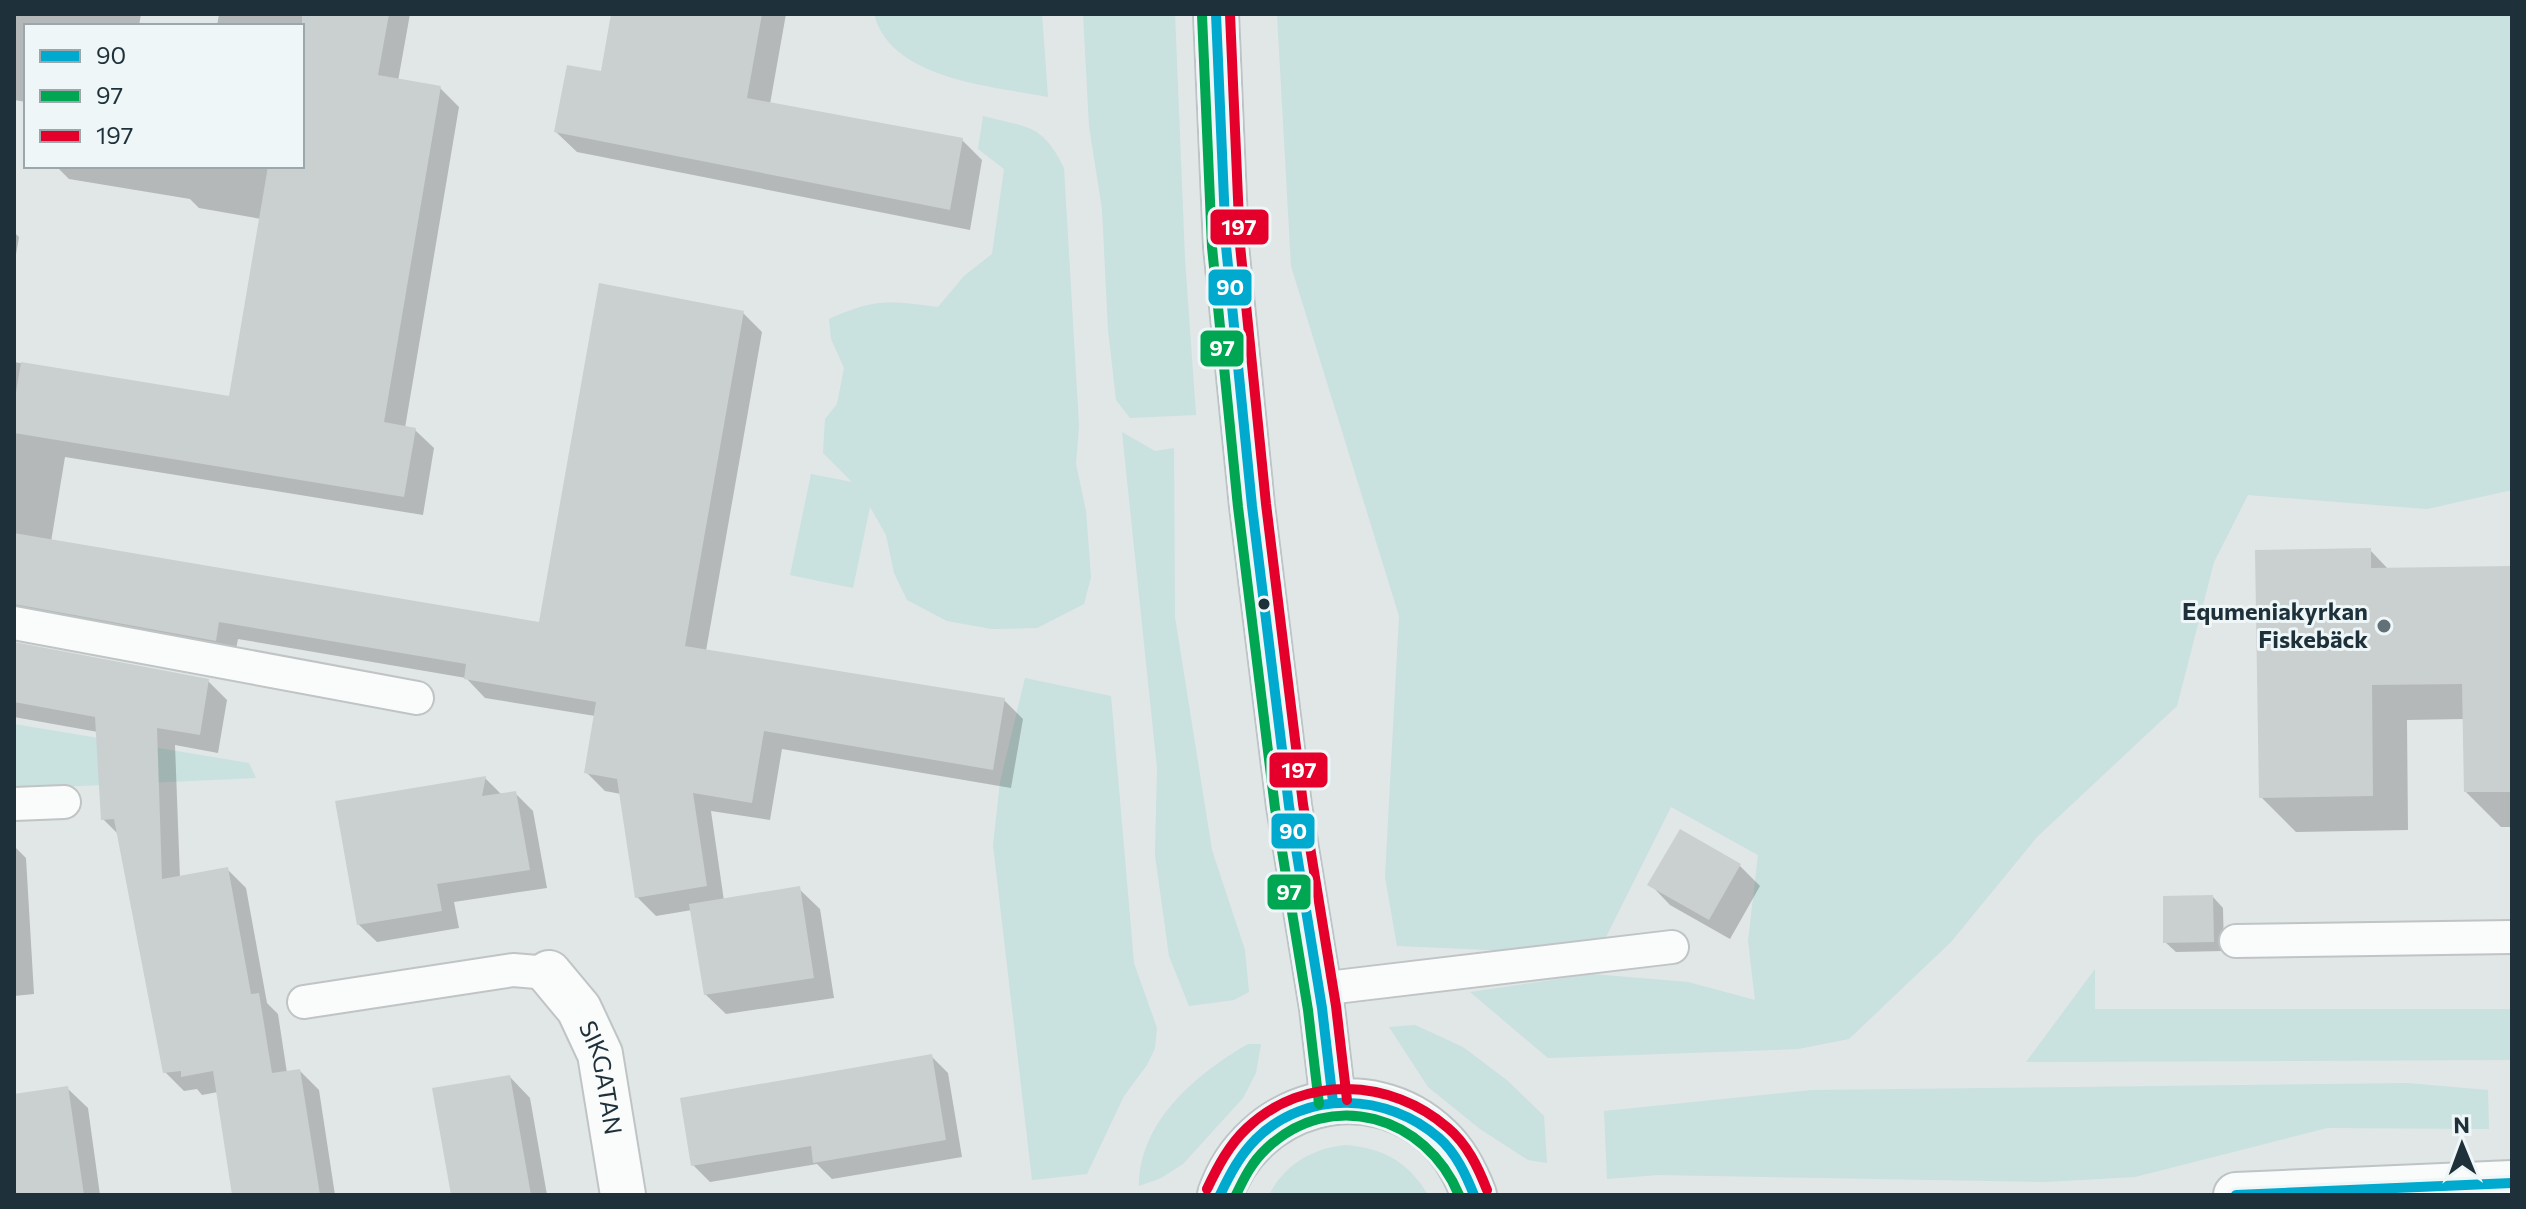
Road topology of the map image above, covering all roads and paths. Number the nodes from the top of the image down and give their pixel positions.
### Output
1 (1216, 14) edge
2 (14, 623) edge
3 (417, 698) dead end
4 (64, 802) dead end
5 (14, 804) edge
6 (2512, 937) edge
7 (2236, 941) dead end
8 (1672, 947) dead end
9 (549, 973) joint
10 (1319, 989) junction
11 (304, 1002) dead end
12 (1333, 1102) junction
13 (2512, 1183) edge
14 (623, 1195) edge
15 (1220, 1195) edge
16 (1474, 1195) edge
17 (2236, 1195) edge

1 - 10 street
2 - 3 lane
4 - 5 lane
6 - 7 lane
8 - 10 lane
9 - 11 lane
9 - 14 street, SIKGATAN
10 - 12 street
12 - 15 street
12 - 16 street
13 - 17 street

